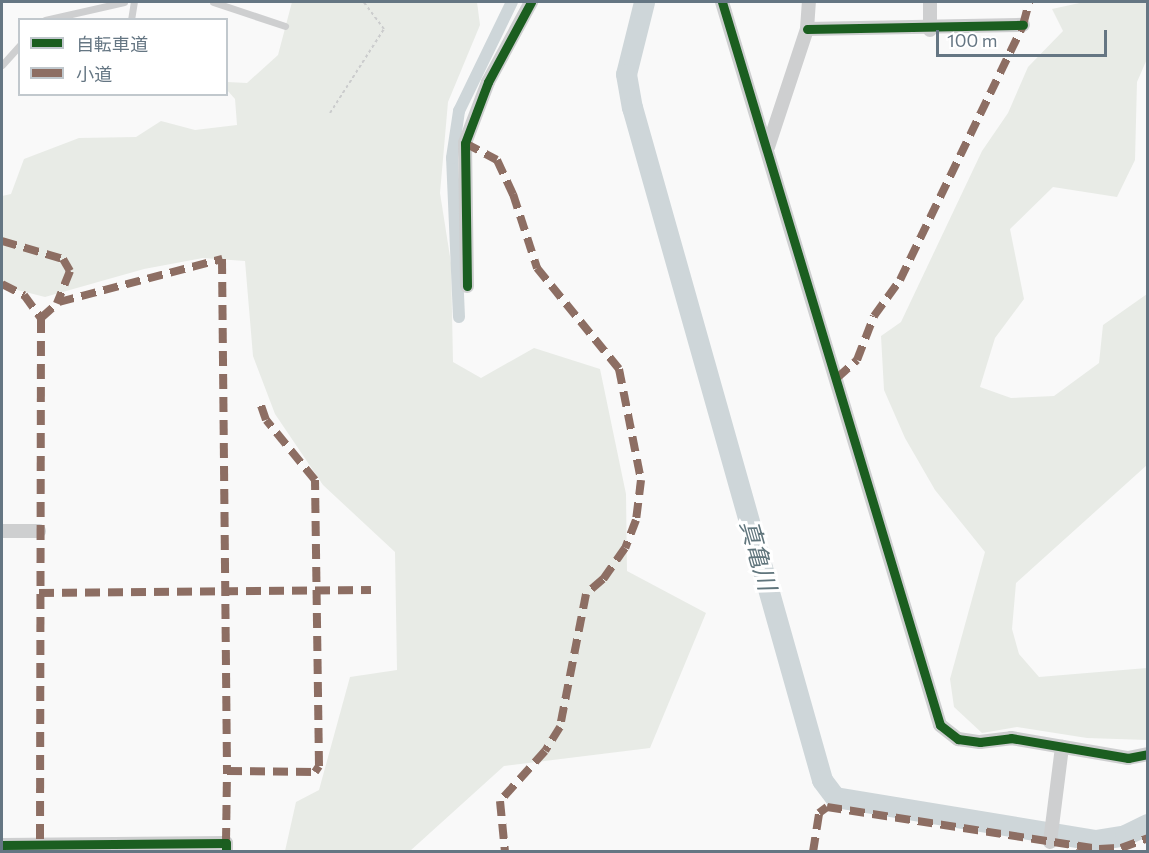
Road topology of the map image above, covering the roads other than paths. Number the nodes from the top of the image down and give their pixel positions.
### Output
1 (124, 2) edge
2 (134, 2) edge
3 (213, 2) edge
4 (531, 2) edge
5 (722, 2) edge
6 (809, 2) edge
7 (930, 2) edge
8 (54, 18) edge
9 (130, 18) edge
10 (1023, 25) dead end
11 (285, 26) dead end
12 (807, 29) junction
13 (930, 30) junction
14 (18, 47) edge
15 (2, 65) edge
16 (768, 147) junction
17 (467, 286) dead end
18 (2, 531) edge
19 (39, 531) dead end
20 (1062, 747) junction
21 (1148, 754) edge
22 (1050, 842) dead end
23 (2, 845) edge
24 (45, 848) edge
25 (226, 852) edge

1 - 8 lane
2 - 9 lane
3 - 11 lane
4 - 17 street
5 - 16 street
6 - 12 street
7 - 13 street
10 - 13 street
12 - 13 street
12 - 16 street
14 - 15 lane
16 - 20 street
18 - 19 street
20 - 21 street
20 - 22 street
23 - 24 street
24 - 25 street

